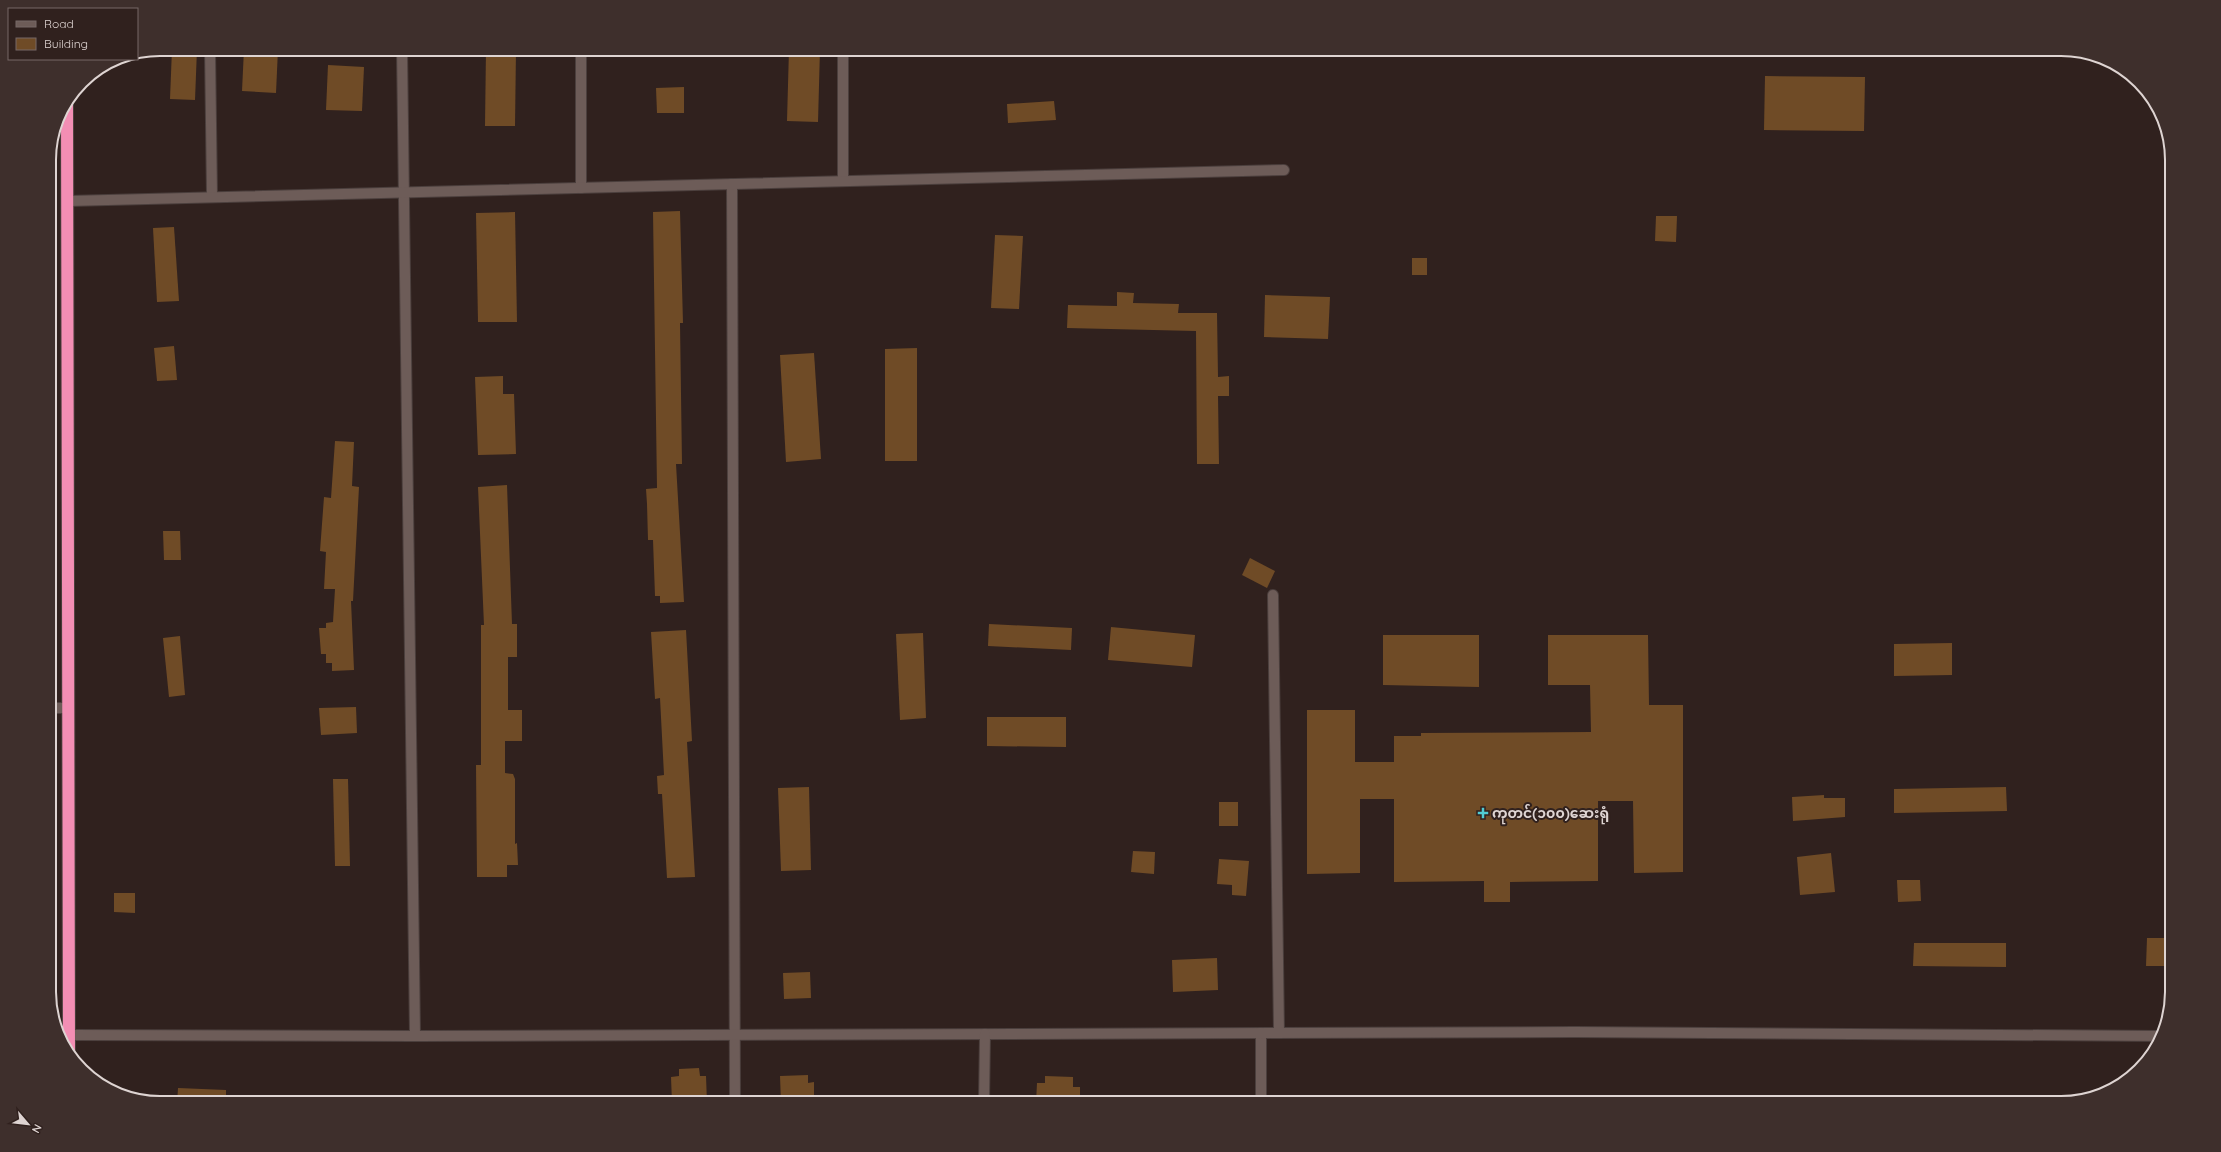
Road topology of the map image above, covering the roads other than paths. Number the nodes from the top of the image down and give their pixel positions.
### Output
1 (210, 56) edge
2 (402, 56) edge
3 (581, 56) edge
4 (843, 56) edge
5 (67, 114) edge
6 (1284, 170) dead end
7 (843, 182) junction
8 (732, 184) junction
9 (581, 188) junction
10 (404, 192) junction
11 (212, 197) junction
12 (68, 201) junction
13 (1273, 595) dead end
14 (56, 708) edge
15 (69, 708) junction
16 (1261, 1033) junction
17 (1279, 1033) junction
18 (985, 1034) junction
19 (70, 1035) junction
20 (735, 1035) junction
21 (415, 1036) junction
22 (2155, 1036) edge
23 (70, 1043) edge
24 (735, 1096) edge
25 (984, 1096) edge
26 (1261, 1096) edge

1 - 11 street
2 - 10 street
3 - 9 street
4 - 7 street
5 - 12 highway
6 - 7 street
7 - 8 street
8 - 9 street
8 - 20 street
9 - 10 street
10 - 11 street
10 - 21 street
11 - 12 street
12 - 15 highway
13 - 17 street
14 - 15 street
15 - 19 highway
16 - 17 street
16 - 18 street
16 - 26 street
17 - 22 street
18 - 20 street
18 - 25 street
19 - 21 street
19 - 23 highway
20 - 21 street
20 - 24 street

